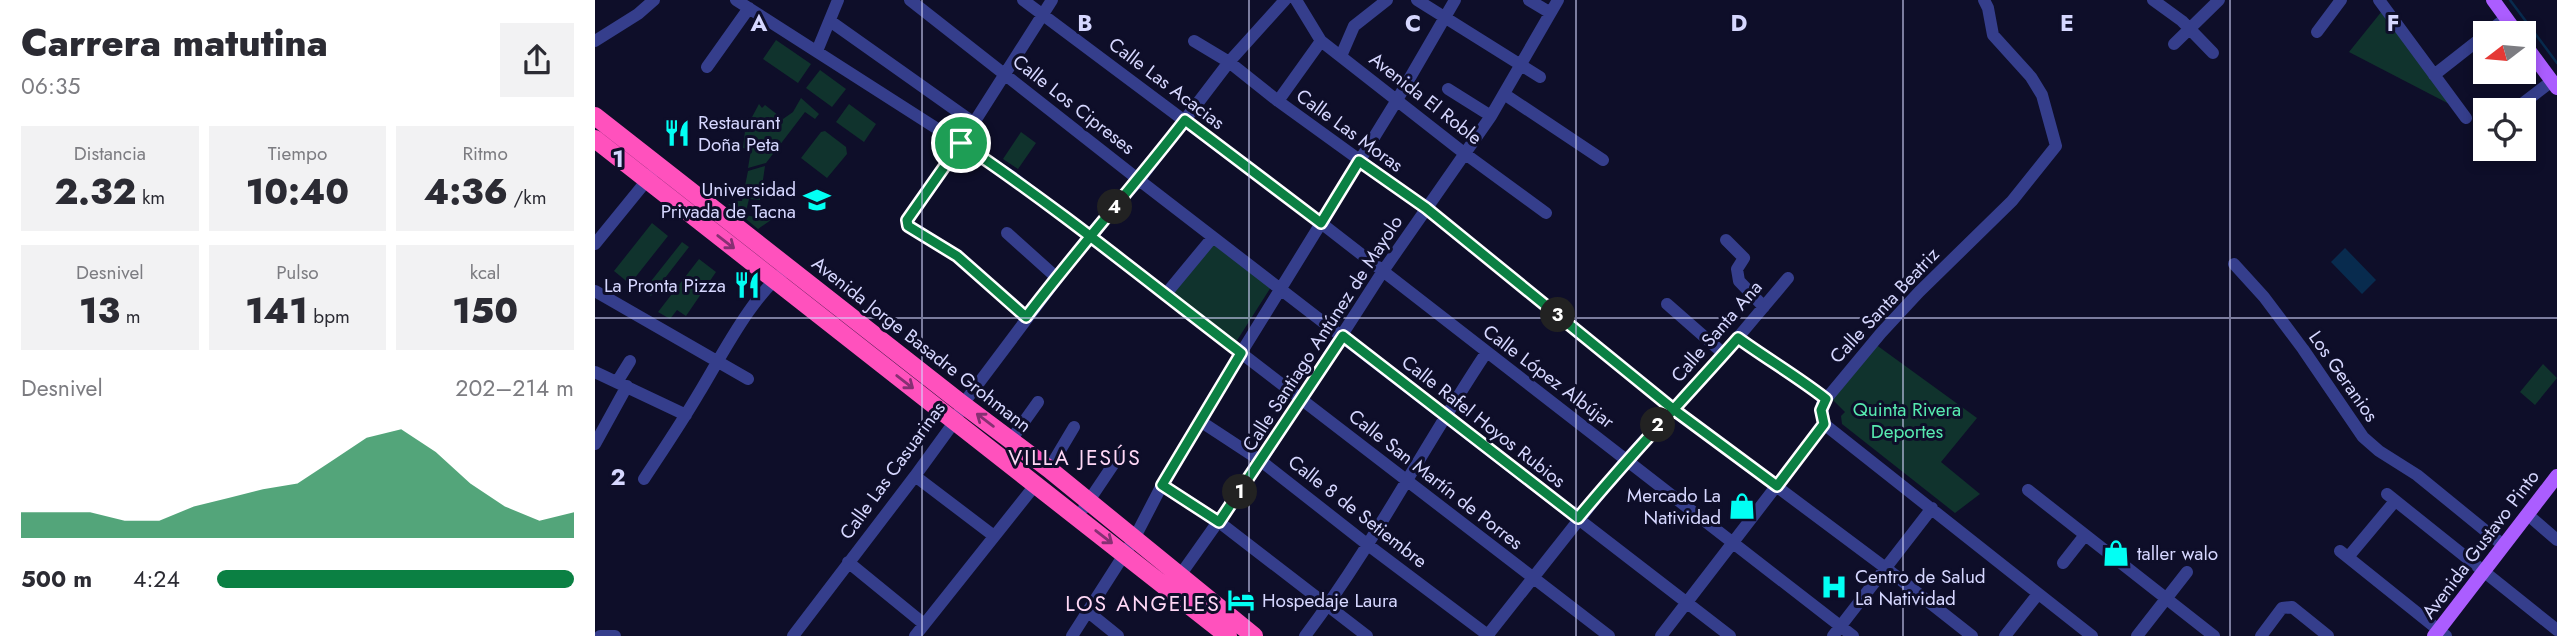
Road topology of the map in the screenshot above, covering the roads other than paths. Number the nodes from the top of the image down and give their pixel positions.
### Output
1 (654, 0) edge
2 (736, 0) edge
3 (838, 0) edge
4 (910, 0) edge
5 (1023, 0) edge
6 (1052, 0) edge
7 (1285, 0) edge
8 (1296, 0) edge
9 (1387, 0) edge
10 (1417, 0) edge
11 (1455, 0) edge
12 (1529, 0) edge
13 (1558, 0) edge
14 (1984, 0) edge
15 (2153, 0) edge
16 (2219, 0) edge
17 (2341, 0) edge
18 (2379, 0) edge
19 (2493, 0) edge
20 (749, 8) junction
21 (1549, 12) junction
22 (1042, 15) junction
23 (1445, 18) junction
24 (2506, 18) junction
25 (830, 21) junction
26 (2502, 21) edge
27 (2508, 21) edge
28 (2190, 29) junction
29 (2317, 33) dead end
30 (595, 41) edge
31 (1194, 41) dead end
32 (1321, 41) junction
33 (2174, 44) dead end
34 (2473, 44) edge
35 (817, 51) junction
36 (2213, 53) dead end
37 (1341, 56) junction
38 (2536, 59) edge
39 (1229, 62) junction
40 (1520, 65) junction
41 (707, 67) dead end
42 (1005, 74) junction
43 (2434, 75) junction
44 (1540, 77) dead end
45 (2555, 84) edge
46 (1447, 89) dead end
47 (1504, 94) junction
48 (2533, 98) edge
49 (1397, 100) junction
50 (1278, 101) junction
51 (595, 116) edge
52 (1491, 116) junction
53 (2466, 118) dead end
54 (1185, 120) junction
55 (974, 123) junction
56 (595, 139) edge
57 (961, 143) junction
58 (1464, 153) junction
59 (1603, 160) dead end
60 (1359, 161) junction
61 (660, 167) junction
62 (646, 179) junction
63 (1139, 180) junction
64 (1426, 208) junction
65 (1546, 213) dead end
66 (1321, 223) junction
67 (1007, 233) dead end
68 (1089, 236) junction
69 (1213, 237) junction
70 (1726, 240) dead end
71 (595, 244) edge
72 (2235, 264) dead end
73 (790, 268) junction
74 (1383, 271) junction
75 (1056, 277) junction
76 (1788, 278) dead end
77 (774, 279) junction
78 (1280, 289) junction
79 (595, 291) edge
80 (1165, 295) junction
81 (1667, 304) dead end
82 (1764, 307) junction
83 (1026, 317) junction
84 (1343, 336) junction
85 (1738, 338) junction
86 (1241, 353) junction
87 (1486, 353) junction
88 (1724, 354) junction
89 (631, 361) dead end
90 (717, 361) junction
91 (595, 372) edge
92 (748, 379) dead end
93 (622, 384) junction
94 (1301, 399) junction
95 (1826, 399) junction
96 (1038, 402) dead end
97 (963, 404) junction
98 (1673, 409) junction
99 (686, 415) junction
100 (1446, 416) junction
101 (954, 421) junction
102 (1201, 421) junction
103 (1824, 424) junction
104 (1074, 427) dead end
105 (1011, 440) junction
106 (595, 444) edge
107 (1028, 453) junction
108 (1121, 453) dead end
109 (1627, 459) junction
110 (1262, 461) junction
111 (1016, 469) junction
112 (1049, 469) junction
113 (915, 476) junction
114 (2557, 476) edge
115 (644, 478) dead end
116 (1405, 480) junction
117 (1036, 484) junction
118 (1162, 485) junction
119 (1777, 486) junction
120 (2028, 490) dead end
121 (1088, 502) junction
122 (1932, 508) junction
123 (2527, 514) junction
124 (1078, 517) junction
125 (1578, 518) junction
126 (1219, 522) junction
127 (2085, 535) junction
128 (994, 536) junction
129 (2557, 540) edge
130 (1734, 542) junction
131 (2503, 544) junction
132 (1368, 545) junction
133 (1129, 546) junction
134 (848, 562) junction
135 (2063, 563) dead end
136 (1887, 569) junction
137 (2483, 571) junction
138 (2187, 572) dead end
139 (1532, 577) junction
140 (1175, 583) junction
141 (2038, 594) junction
142 (2167, 598) junction
143 (1686, 602) junction
144 (1328, 606) junction
145 (1087, 611) junction
146 (924, 624) junction
147 (2557, 630) edge
148 (1837, 631) edge
149 (2440, 634) edge
150 (600, 636) edge
151 (615, 636) edge
152 (793, 636) edge
153 (915, 636) edge
154 (1072, 636) edge
155 (1118, 636) edge
156 (1228, 636) edge
157 (1254, 636) edge
158 (1305, 636) edge
159 (1367, 636) edge
160 (1488, 636) edge
161 (1609, 636) edge
162 (1661, 636) edge
163 (1730, 636) edge
164 (1853, 636) edge
165 (1972, 636) edge
166 (2005, 636) edge
167 (2092, 636) edge
168 (2137, 636) edge
169 (2214, 636) edge
170 (2261, 636) edge
171 (2328, 636) edge

1 - 30 street
2 - 20 street, Calle San Martín de Porres
3 - 25 street
4 - 42 street, Calle Los Cipreses
5 - 22 street, Calle Las Acacias
6 - 22 street
7 - 39 street, Calle Las Casuarinas
8 - 32 street, Avenida El Roble
9 - 37 street
10 - 23 street
11 - 23 street
12 - 21 street
13 - 21 street, Calle Santiago Antúnez de Mayolo
14 - 95 street, Calle Santa Beatriz
15 - 28 street
16 - 28 street
17 - 29 street
18 - 43 street
19 - 24 main road
20 - 35 street, Calle San Martín de Porres
20 - 41 street
21 - 40 street, Calle Santiago Antúnez de Mayolo
22 - 42 street
22 - 54 street, Calle Las Acacias
23 - 40 street
23 - 49 street
24 - 26 street
24 - 27 main road
25 - 35 street
25 - 55 street
28 - 33 street
28 - 36 street
31 - 39 street, Calle Las Moras
32 - 37 street, Avenida El Roble
32 - 50 street
34 - 43 street
35 - 57 street, Calle San Martín de Porres
37 - 49 street, Avenida El Roble
38 - 45 main road
39 - 50 street, Calle Las Moras
39 - 54 street, Calle Las Casuarinas
40 - 44 street
40 - 47 street, Calle Santiago Antúnez de Mayolo
42 - 55 street
42 - 63 street, Calle Los Cipreses
43 - 53 street
45 - 48 street
46 - 52 street
47 - 52 street, Calle Santiago Antúnez de Mayolo
47 - 59 street
49 - 58 street, Avenida El Roble
49 - 60 street
50 - 60 street, Calle Las Moras
51 - 61 highway, Avenida Jorge Basadre Grohmann
52 - 58 street, Calle Santiago Antúnez de Mayolo
54 - 63 street, Calle Las Casuarinas
54 - 66 street, Calle Las Acacias
55 - 57 street
56 - 62 highway, Avenida Jorge Basadre Grohmann
57 - 68 street, Calle San Martín de Porres
57 - 83 street
58 - 64 street, Calle Santiago Antúnez de Mayolo
58 - 65 street, Avenida El Roble
60 - 64 street, Calle Las Moras
60 - 66 street
61 - 62 street
61 - 73 highway, Avenida Jorge Basadre Grohmann
62 - 71 street
62 -> 77 highway, Avenida Jorge Basadre Grohmann
63 - 68 street, Calle Las Casuarinas
63 - 69 street, Calle Los Cipreses
64 - 74 street, Calle Santiago Antúnez de Mayolo
64 - 98 street, Calle Las Moras
66 - 74 street, Calle López Albújar
66 - 78 street
67 - 75 street
68 - 75 street, Calle Las Casuarinas
68 - 80 street, Calle San Martín de Porres
69 - 78 street, Calle Los Cipreses
69 - 80 street
70 - 82 street
72 - 131 street, Los Geranios
73 - 77 street
73 - 97 highway, Avenida Jorge Basadre Grohmann
74 - 84 street, Calle Santiago Antúnez de Mayolo
74 - 87 street, Calle López Albújar
75 - 83 street, Calle Las Casuarinas
76 - 82 street, Calle Santa Ana
77 - 90 street
77 -> 101 highway, Avenida Jorge Basadre Grohmann
78 - 84 street, Calle Rafel Hoyos Rubios
78 - 86 street
79 - 90 street
80 - 86 street, Calle San Martín de Porres
81 - 88 street
82 - 85 street, Calle Santa Ana
83 - 97 street, Calle Las Casuarinas
84 - 94 street, Calle Santiago Antúnez de Mayolo
84 - 100 street, Calle Rafel Hoyos Rubios
85 - 88 street, Calle Santa Ana
85 - 95 street
86 - 94 street, Calle San Martín de Porres
86 - 102 street
87 - 100 street
87 - 109 street, Calle López Albújar
88 - 98 street, Calle Santa Ana
89 - 93 street
90 - 92 street
90 - 99 street
91 - 93 street
93 - 99 street
93 - 106 street
94 - 110 street, Calle Santiago Antúnez de Mayolo
94 - 116 street, Calle San Martín de Porres
95 - 103 street
96 - 105 street
97 - 101 street, Calle Las Casuarinas
105 -> 97 highway, Avenida Jorge Basadre Grohmann
98 - 109 street, Calle Santa Ana
98 - 119 street, Calle Las Moras
99 - 115 street
100 - 116 street
100 - 125 street, Calle Rafel Hoyos Rubios
101 - 111 highway, Avenida Jorge Basadre Grohmann
101 - 113 street, Calle Las Casuarinas
102 - 110 street, Calle 8 de Setiembre
102 - 118 street
103 - 119 street
103 - 122 street
104 - 112 street
105 - 107 highway, Avenida Jorge Basadre Grohmann
107 - 111 highway
107 - 112 highway, Avenida Jorge Basadre Grohmann
108 - 121 street
109 - 125 street, Calle Santa Ana
109 - 130 street, Calle López Albújar
110 - 126 street, Calle Santiago Antúnez de Mayolo
110 - 132 street, Calle 8 de Setiembre
111 - 117 highway, Avenida Jorge Basadre Grohmann
112 - 121 highway, Avenida Jorge Basadre Grohmann
113 - 128 street
113 - 134 street, Calle Las Casuarinas
114 - 123 main road, Avenida Gustavo Pinto
116 - 132 street
116 - 139 street, Calle San Martín de Porres
117 - 124 highway, Avenida Jorge Basadre Grohmann
117 - 128 street
118 - 126 street
118 - 133 street
119 - 130 street
119 - 136 street, Calle Las Moras
120 - 127 street
121 - 124 street
121 - 133 highway, Avenida Jorge Basadre Grohmann
122 - 136 street
122 - 141 street
123 - 129 street
123 - 131 main road, Avenida Gustavo Pinto
124 -> 133 highway, Avenida Jorge Basadre Grohmann
125 - 139 street, Calle Santa Ana
125 - 143 street, Calle Rafel Hoyos Rubios
126 - 140 street, Calle Santiago Antúnez de Mayolo
126 - 144 street
127 - 135 street
127 - 142 street
128 - 146 street
130 - 143 street
130 - 148 street, Calle López Albújar
131 - 137 main road, Avenida Gustavo Pinto
132 - 144 street
132 - 160 street, Calle 8 de Setiembre
133 - 140 highway, Avenida Jorge Basadre Grohmann
133 - 145 street
134 - 146 street
134 - 152 street, Calle Las Casuarinas
136 - 148 street
136 - 165 street, Calle Las Moras
137 - 147 street
137 - 149 main road, Avenida Gustavo Pinto
137 - 149 street
138 - 142 street
139 - 160 street, Calle Santa Ana
139 - 161 street, Calle San Martín de Porres
140 - 156 highway, Avenida Jorge Basadre Grohmann
140 - 157 highway, Avenida Jorge Basadre Grohmann
141 - 166 street
141 - 167 street
142 - 168 street
142 - 169 street
143 - 162 street
143 - 163 street, Calle Rafel Hoyos Rubios
144 - 158 street
144 - 159 street
145 - 154 street
145 - 155 street
146 - 153 street
148 - 164 street, Calle López Albújar
150 - 151 street
170 - 171 street

